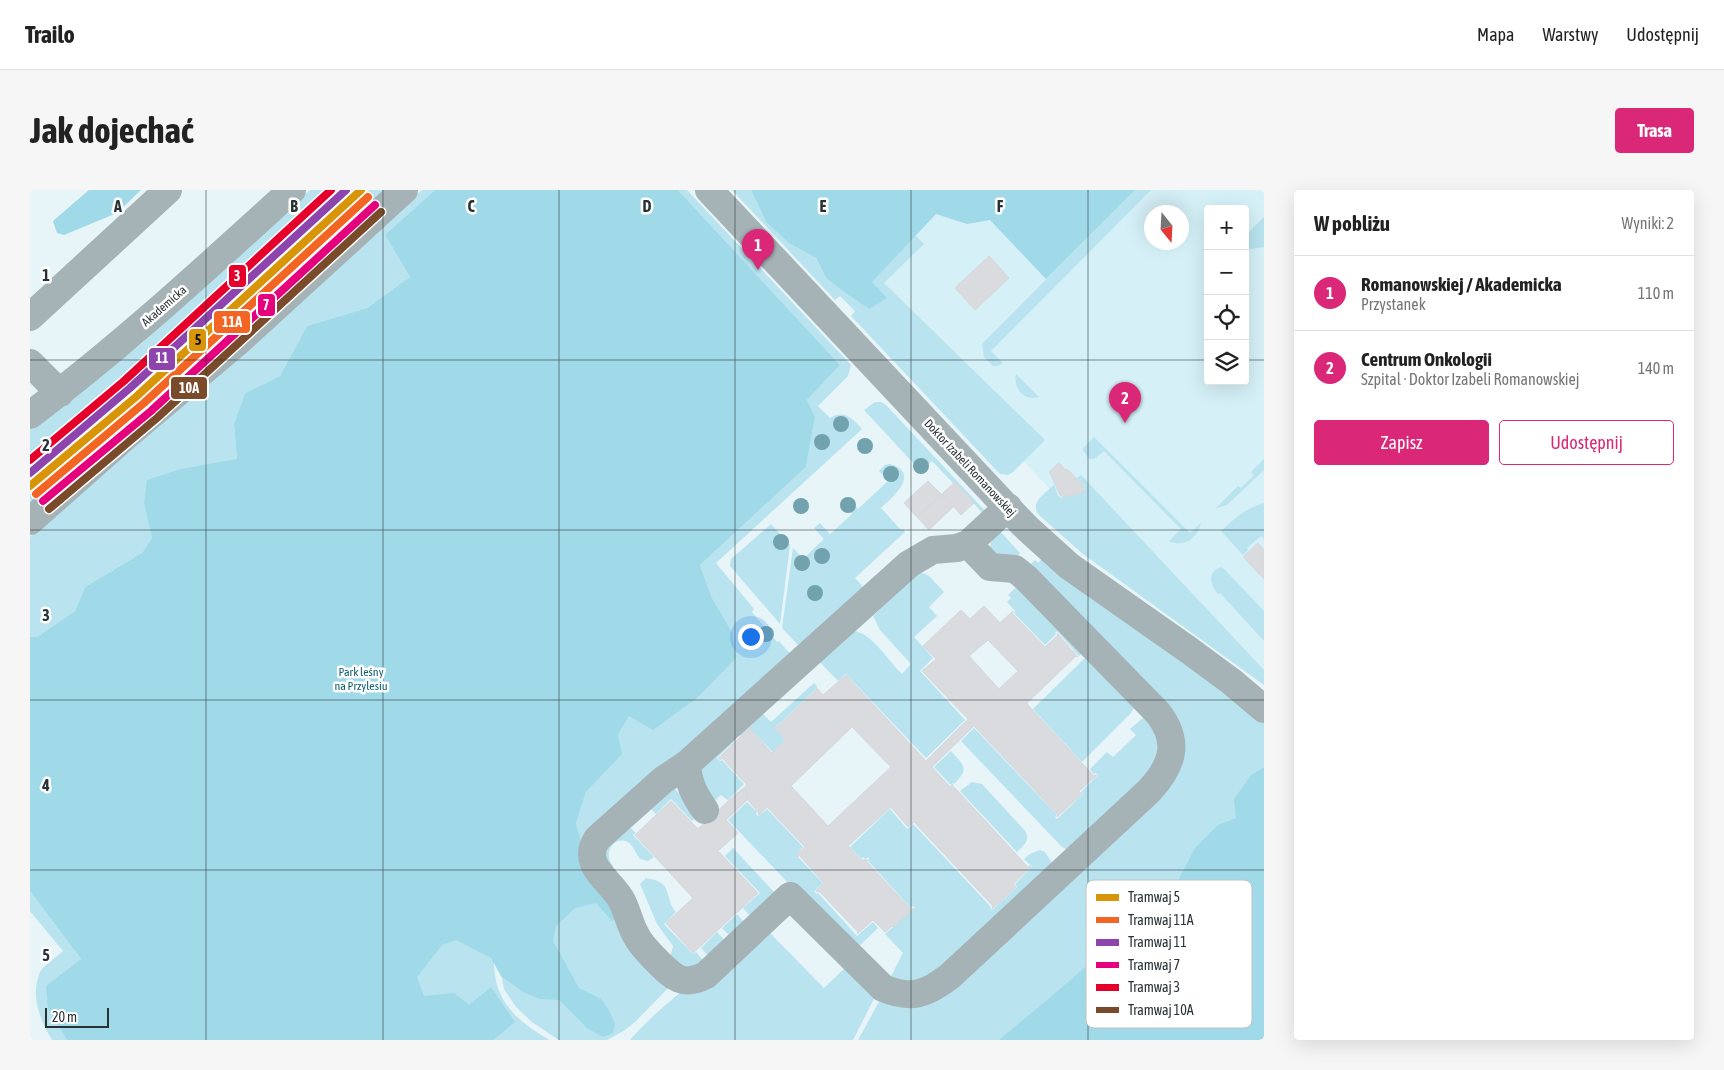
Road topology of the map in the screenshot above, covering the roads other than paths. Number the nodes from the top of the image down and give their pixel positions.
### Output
1 (168, 190) edge
2 (292, 190) edge
3 (404, 190) edge
4 (709, 190) edge
5 (30, 317) edge
6 (30, 364) edge
7 (60, 393) junction
8 (30, 415) edge
9 (1008, 508) junction
10 (30, 521) edge
11 (968, 544) junction
12 (1264, 709) edge
13 (687, 764) junction
14 (705, 810) dead end

1 - 5 street
2 - 7 street, Akademicka
3 - 10 street
4 - 9 street, Doktor Izabeli Romanowskiej
6 - 7 street
7 - 8 street, Akademicka
9 - 11 street
9 - 12 street, Doktor Izabeli Romanowskiej
11 - 13 street
11 - 13 street
13 - 14 street

